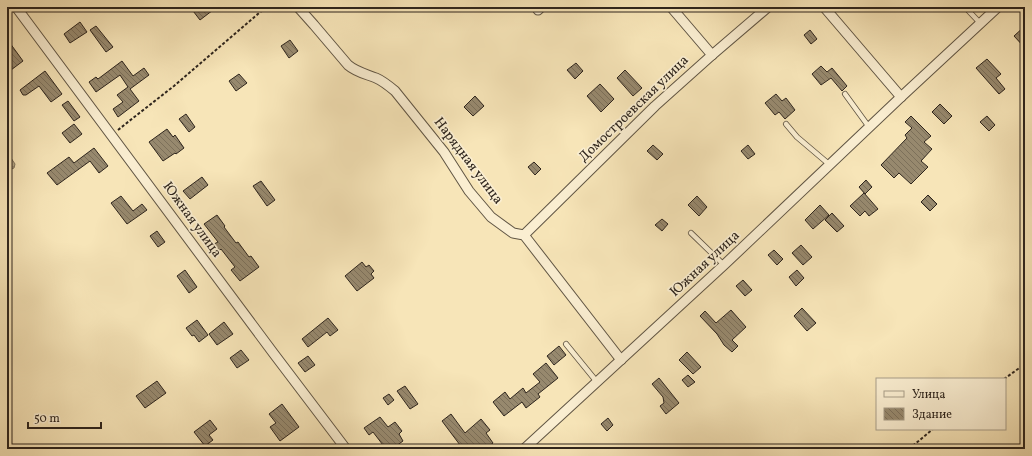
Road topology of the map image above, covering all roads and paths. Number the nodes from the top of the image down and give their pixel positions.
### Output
1 (16, 7) edge
2 (266, 7) edge
3 (298, 7) edge
4 (671, 7) edge
5 (768, 7) edge
6 (824, 7) edge
7 (965, 7) edge
8 (998, 7) edge
9 (980, 23) junction
10 (712, 54) junction
11 (846, 94) dead end
12 (901, 97) junction
13 (786, 124) dead end
14 (869, 128) junction
15 (112, 136) junction
16 (830, 165) junction
17 (691, 233) dead end
18 (524, 236) junction
19 (724, 266) junction
20 (566, 344) dead end
21 (621, 360) junction
22 (1025, 364) edge
23 (1005, 378) edge
24 (597, 382) junction
25 (932, 430) edge
26 (346, 449) edge
27 (524, 449) edge
28 (909, 449) edge

1 - 15 street, Южная улица
2 - 15 path
3 - 18 street, Нарядная улица
4 - 10 street
5 - 10 street, Домостроевская улица
6 - 12 street
7 - 9 lane
8 - 9 street, Южная улица
9 - 12 street, Южная улица
10 - 18 street, Домостроевская улица
11 - 14 lane
12 - 14 street, Южная улица
13 - 16 lane
14 - 16 street, Южная улица
15 - 26 street, Южная улица
16 - 19 street, Южная улица
17 - 19 lane
18 - 21 street, Нарядная улица
19 - 21 street, Южная улица
20 - 24 lane
21 - 24 street, Южная улица
22 - 23 path
24 - 27 street, Южная улица
25 - 28 path

